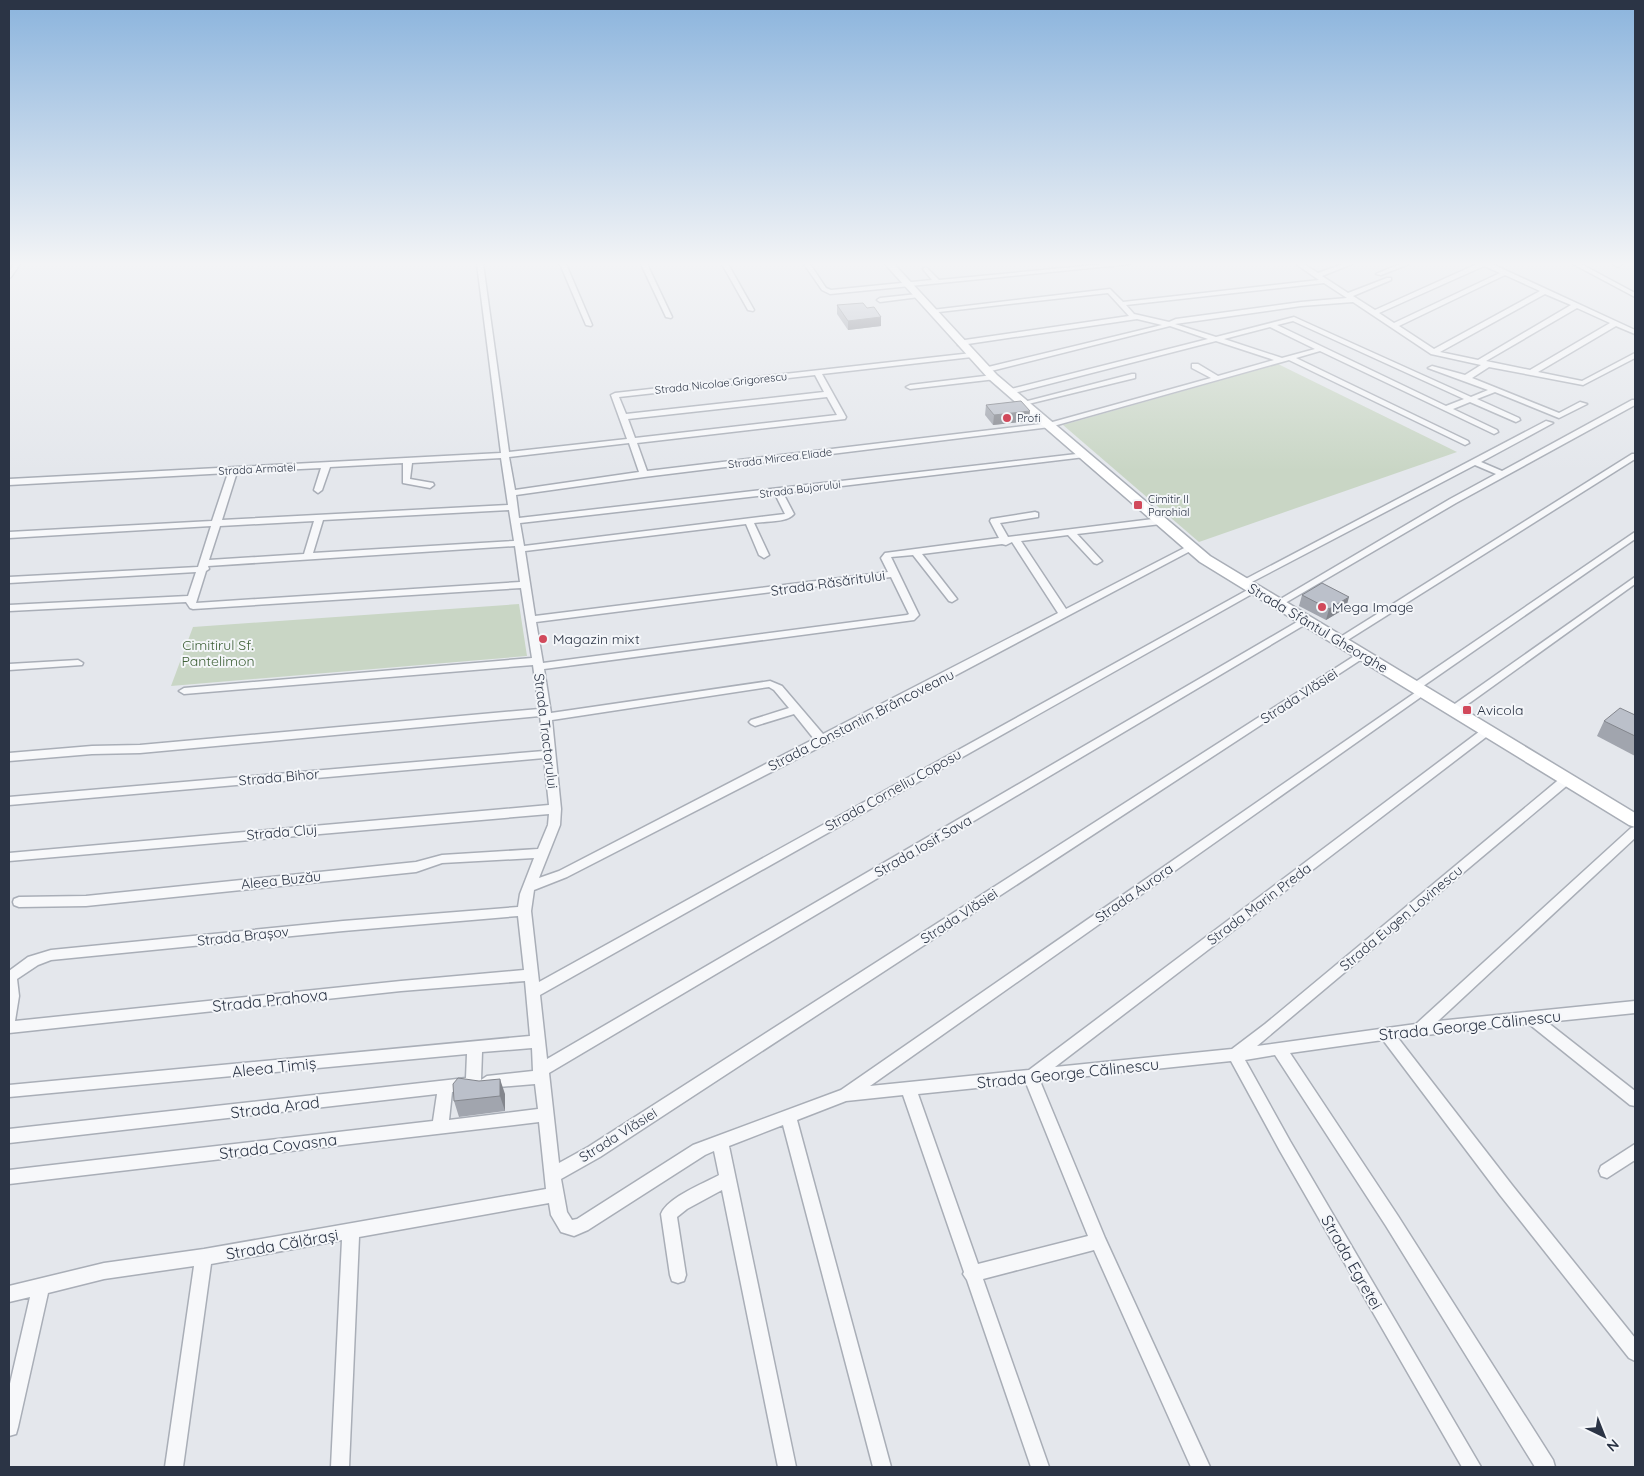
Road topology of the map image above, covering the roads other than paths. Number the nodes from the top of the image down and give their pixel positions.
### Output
1 (489, 333) edge
2 (952, 333) edge
3 (1030, 333) edge
4 (1141, 333) edge
5 (1196, 333) edge
6 (1236, 333) edge
7 (1287, 333) edge
8 (1327, 333) edge
9 (1404, 333) edge
10 (1469, 333) edge
11 (1529, 333) edge
12 (1599, 333) edge
13 (1214, 339) junction
14 (961, 343) junction
15 (1321, 349) junction
16 (1434, 352) junction
17 (972, 355) junction
18 (1635, 355) edge
19 (1286, 359) junction
20 (1478, 363) junction
21 (1488, 364) junction
22 (1195, 366) dead end
23 (1432, 368) dead end
24 (817, 372) junction
25 (990, 373) junction
26 (1531, 373) junction
27 (1132, 376) dead end
28 (1217, 378) junction
29 (1466, 378) junction
30 (910, 387) dead end
31 (1494, 390) junction
32 (1010, 392) junction
33 (829, 394) junction
34 (1471, 399) junction
35 (1635, 402) edge
36 (1024, 403) junction
37 (1583, 404) dead end
38 (1446, 409) junction
39 (622, 417) junction
40 (1516, 420) dead end
41 (1549, 423) dead end
42 (1050, 425) junction
43 (1494, 432) dead end
44 (630, 440) junction
45 (1465, 443) dead end
46 (505, 455) junction
47 (1085, 455) junction
48 (1635, 456) edge
49 (408, 459) junction
50 (1474, 462) junction
51 (326, 465) junction
52 (233, 470) junction
53 (644, 474) junction
54 (1502, 474) junction
55 (9, 482) edge
56 (430, 485) dead end
57 (318, 490) dead end
58 (778, 492) junction
59 (512, 493) junction
60 (513, 507) junction
61 (1035, 515) dead end
62 (319, 518) junction
63 (516, 521) junction
64 (749, 521) junction
65 (1161, 521) junction
66 (216, 524) junction
67 (1071, 533) junction
68 (1635, 535) edge
69 (9, 536) edge
70 (1011, 541) junction
71 (519, 546) junction
72 (1191, 548) junction
73 (916, 552) junction
74 (764, 554) dead end
75 (308, 556) junction
76 (1096, 561) dead end
77 (205, 566) junction
78 (892, 574) junction
79 (9, 580) edge
80 (1635, 580) edge
81 (525, 585) junction
82 (1249, 587) junction
83 (952, 599) dead end
84 (193, 602) junction
85 (1277, 604) junction
86 (9, 608) edge
87 (1064, 614) junction
88 (530, 620) junction
89 (1306, 621) junction
90 (1339, 641) junction
91 (1363, 655) junction
92 (78, 663) dead end
93 (537, 664) junction
94 (9, 667) edge
95 (1419, 689) junction
96 (184, 690) dead end
97 (796, 710) junction
98 (1453, 710) junction
99 (546, 715) junction
100 (754, 722) dead end
101 (1488, 731) junction
102 (822, 741) junction
103 (550, 754) junction
104 (9, 757) edge
105 (1566, 780) junction
106 (9, 801) edge
107 (555, 808) junction
108 (1635, 821) edge
109 (1635, 831) edge
110 (542, 853) junction
111 (9, 857) edge
112 (529, 887) junction
113 (19, 902) dead end
114 (524, 911) junction
115 (531, 975) junction
116 (10, 977) edge
117 (533, 992) junction
118 (1635, 1007) edge
119 (9, 1018) edge
120 (1532, 1018) junction
121 (9, 1027) edge
122 (1420, 1029) junction
123 (1387, 1034) junction
124 (538, 1040) junction
125 (476, 1047) junction
126 (1279, 1049) junction
127 (1235, 1055) junction
128 (541, 1074) junction
129 (1031, 1077) junction
130 (473, 1084) junction
131 (445, 1087) junction
132 (908, 1088) junction
133 (9, 1091) edge
134 (846, 1095) junction
135 (1635, 1100) edge
136 (546, 1115) junction
137 (788, 1116) junction
138 (440, 1128) junction
139 (9, 1136) edge
140 (720, 1142) junction
141 (1635, 1152) edge
142 (1607, 1171) dead end
143 (553, 1175) junction
144 (9, 1177) edge
145 (727, 1179) junction
146 (555, 1195) junction
147 (351, 1232) junction
148 (1098, 1241) junction
149 (204, 1257) junction
150 (678, 1274) dead end
151 (971, 1274) junction
152 (41, 1284) junction
153 (9, 1294) edge
154 (1635, 1352) edge
155 (9, 1427) edge
156 (174, 1467) edge
157 (340, 1467) edge
158 (787, 1467) edge
159 (882, 1467) edge
160 (1040, 1467) edge
161 (1201, 1467) edge
162 (1472, 1467) edge
163 (1546, 1467) edge

1 - 46 street, Strada Tractorului
2 - 14 street, Strada Sfântul Gheorghe
3 - 14 street
4 - 25 street
5 - 13 street
6 - 13 street
7 - 15 street
8 - 34 street
9 - 16 street
10 - 16 street
11 - 20 street
12 - 26 street
13 - 19 street
13 - 32 street
14 - 17 street, Strada Sfântul Gheorghe
15 - 19 street, Strada Mircea Eliade
15 - 38 street
16 - 20 street
17 - 24 street, Strada Nicolae Grigorescu
17 - 25 street, Strada Sfântul Gheorghe
18 - 26 street
19 - 28 street, Strada Mircea Eliade
19 - 45 street
20 - 21 street
21 - 26 street
21 - 29 street
22 - 28 street
23 - 29 street
24 - 33 street
24 - 39 street, Strada Nicolae Grigorescu
25 - 30 street
25 - 32 street, Strada Sfântul Gheorghe
27 - 36 street
28 - 42 street, Strada Mircea Eliade
29 - 31 street
31 - 34 street
31 - 37 street
32 - 36 street, Strada Sfântul Gheorghe
33 - 39 street
33 - 44 street, Strada Armatei
34 - 38 street
34 - 40 street
35 - 54 street
36 - 42 street, Strada Sfântul Gheorghe
38 - 43 street
39 - 44 street, Strada Nicolae Grigorescu
41 - 50 street, Strada Corneliu Coposu
42 - 47 street, Strada Sfântul Gheorghe
42 - 53 street, Strada Mircea Eliade
44 - 46 street, Strada Armatei
44 - 53 street, Strada Nicolae Grigorescu
46 - 49 street, Strada Armatei
46 - 59 street, Strada Tractorului
47 - 58 street, Strada Bujorului
47 - 65 street, Strada Sfântul Gheorghe
48 - 90 street
49 - 51 street, Strada Armatei
49 - 56 street
50 - 54 street
50 - 82 street, Strada Corneliu Coposu
51 - 52 street, Strada Armatei
51 - 57 street
52 - 55 street, Strada Armatei
52 - 66 street
53 - 59 street, Strada Mircea Eliade
54 - 85 street
58 - 63 street, Strada Bujorului
58 - 64 street
59 - 60 street, Strada Tractorului
60 - 62 street
60 - 63 street, Strada Tractorului
61 - 70 street
62 - 66 street
62 - 75 street
63 - 71 street, Strada Tractorului
64 - 71 street
64 - 74 street
65 - 67 street, Strada Răsăritului
65 - 72 street, Strada Sfântul Gheorghe
66 - 69 street
66 - 77 street
67 - 70 street, Strada Răsăritului
67 - 76 street
68 - 95 street, Strada Aurora
70 - 73 street, Strada Răsăritului
70 - 87 street
71 - 75 street
71 - 81 street, Strada Tractorului
72 - 82 street, Strada Sfântul Gheorghe
72 - 87 street, Strada Constantin Brâncoveanu
73 - 78 street, Strada Răsăritului
73 - 83 street
75 - 77 street
77 - 79 street
77 - 84 street
78 - 88 street, Strada Răsăritului
78 - 93 street
80 - 98 street
81 - 84 street
81 - 88 street, Strada Tractorului
82 - 85 street, Strada Sfântul Gheorghe
82 - 117 street, Strada Corneliu Coposu
84 - 86 street
85 - 89 street, Strada Sfântul Gheorghe
87 - 102 street, Strada Constantin Brâncoveanu
88 - 93 street, Strada Tractorului
89 - 90 street, Strada Sfântul Gheorghe
89 - 128 street, Strada Iosif Sava
90 - 91 street, Strada Sfântul Gheorghe
91 - 95 street, Strada Sfântul Gheorghe
91 - 143 street, Strada Vlăsiei
92 - 94 street
93 - 96 street
93 - 99 street, Strada Tractorului
95 - 98 street, Strada Sfântul Gheorghe
95 - 134 street, Strada Aurora
97 - 99 street
97 - 100 street
97 - 102 street
98 - 101 street, Strada Sfântul Gheorghe
99 - 103 street, Strada Tractorului
99 - 104 street
101 - 105 street, Strada Sfântul Gheorghe
101 - 129 street, Strada Marin Preda
102 - 112 street, Strada Constantin Brâncoveanu
103 - 106 street, Strada Bihor
103 - 107 street, Strada Tractorului
105 - 108 street, Strada Sfântul Gheorghe
105 - 127 street, Strada Eugen Lovinescu
107 - 110 street, Strada Tractorului
107 - 111 street, Strada Cluj
109 - 122 street
110 - 112 street, Strada Tractorului
110 - 113 street, Aleea Buzău
112 - 114 street, Strada Tractorului
114 - 115 street, Strada Tractorului
114 - 116 street, Strada Brașov
115 - 117 street, Strada Tractorului
115 - 121 street, Strada Prahova
116 - 119 street, Strada Brașov
117 - 124 street, Strada Tractorului
118 - 120 street, Strada George Călinescu
120 - 122 street, Strada George Călinescu
120 - 135 street
122 - 123 street, Strada George Călinescu
123 - 126 street, Strada George Călinescu
123 - 154 street
124 - 125 street, Aleea Timiș
124 - 128 street, Strada Tractorului
125 - 130 street
125 - 133 street, Aleea Timiș
126 - 127 street, Strada George Călinescu
126 - 163 street
127 - 129 street, Strada George Călinescu
127 - 162 street, Strada Egretei
128 - 130 street, Strada Arad
128 - 136 street, Strada Tractorului
129 - 132 street, Strada George Călinescu
129 - 148 street
130 - 131 street, Strada Arad
131 - 138 street
131 - 139 street, Strada Arad
132 - 134 street, Strada George Călinescu
132 - 151 street
134 - 137 street, Strada George Călinescu
136 - 138 street, Strada Covasna
136 - 143 street, Strada Tractorului
137 - 140 street, Strada George Călinescu
137 - 159 street
138 - 144 street, Strada Covasna
140 - 145 street
140 - 146 street, Strada George Călinescu
141 - 142 street
143 - 146 street, Strada Tractorului
145 - 150 street
145 - 158 street
146 - 147 street, Strada Călărași
147 - 149 street, Strada Călărași
147 - 157 street
148 - 151 street
148 - 161 street
149 - 152 street, Strada Călărași
149 - 156 street
151 - 160 street
152 - 153 street, Strada Călărași
152 - 155 street

